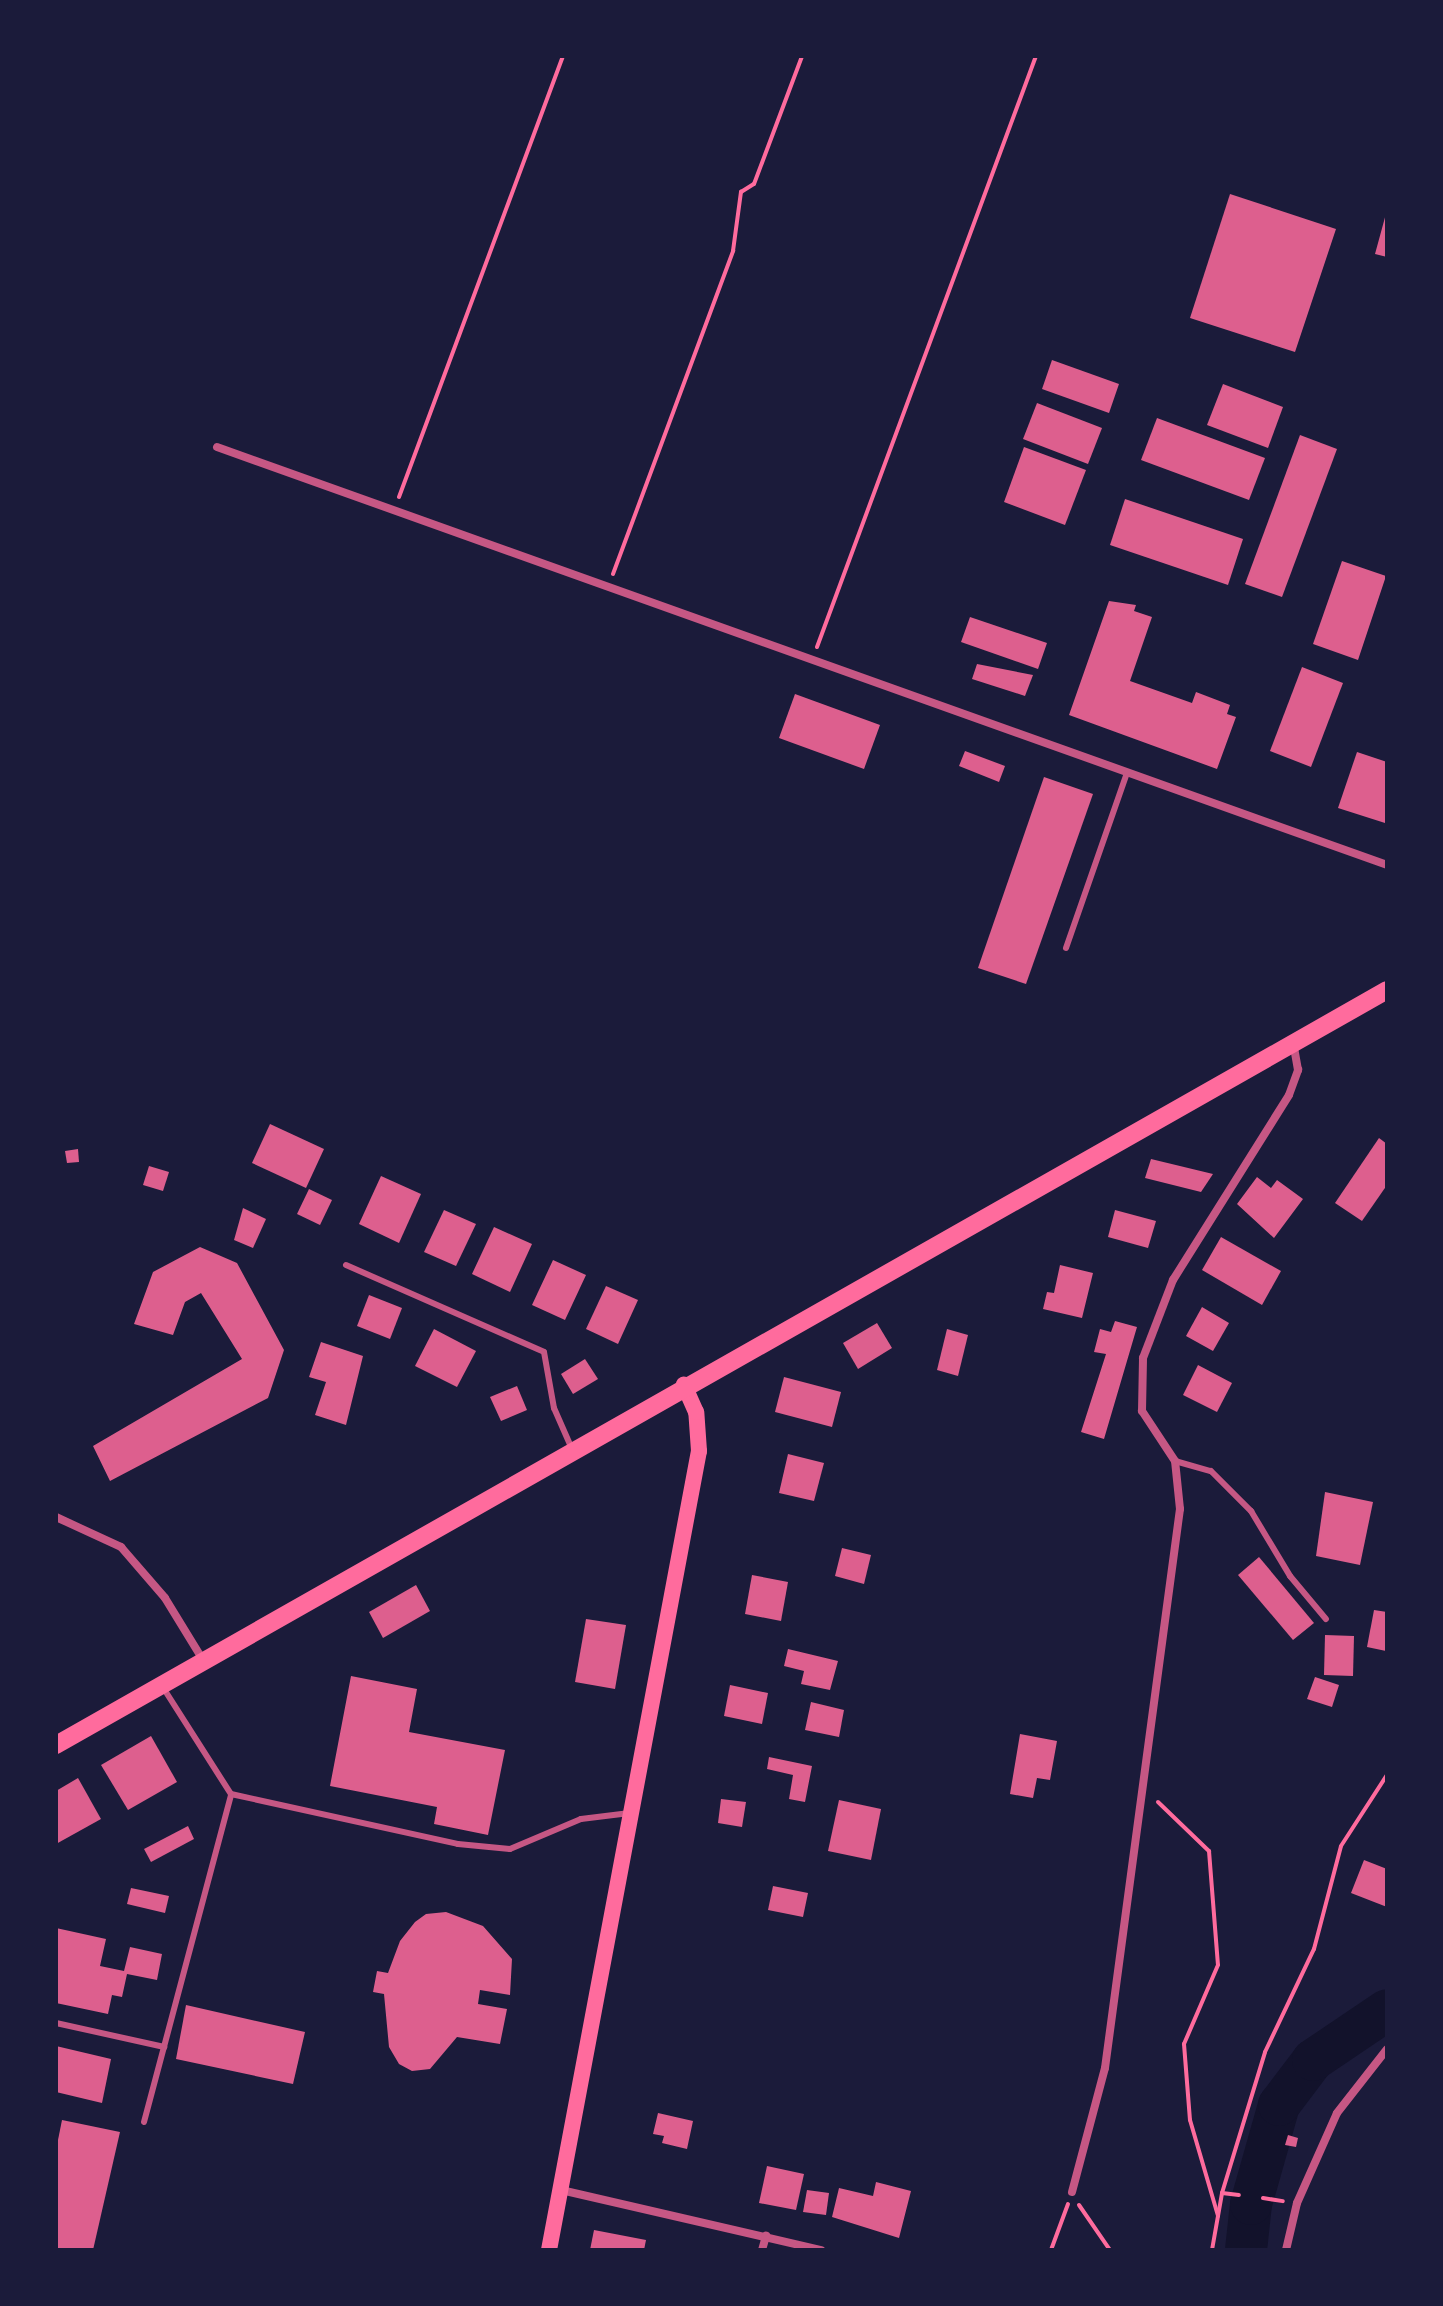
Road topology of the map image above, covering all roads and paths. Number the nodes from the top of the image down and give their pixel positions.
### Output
1 (563, 56) edge
2 (802, 56) edge
3 (1036, 56) edge
4 (217, 447) dead end
5 (393, 510) junction
6 (608, 587) junction
7 (812, 660) junction
8 (1127, 773) junction
9 (1387, 865) edge
10 (1066, 948) dead end
11 (1387, 990) edge
12 (1293, 1043) junction
13 (346, 1265) dead end
14 (684, 1385) junction
15 (572, 1449) junction
16 (1175, 1461) junction
17 (56, 1517) edge
18 (1326, 1619) dead end
19 (204, 1660) junction
20 (161, 1685) junction
21 (56, 1745) edge
22 (1387, 1775) edge
23 (1144, 1789) junction
24 (231, 1794) junction
25 (630, 1813) junction
26 (56, 2023) edge
27 (164, 2047) junction
28 (1387, 2049) edge
29 (144, 2122) dead end
30 (560, 2190) junction
31 (1072, 2192) junction
32 (1222, 2193) junction
33 (1239, 2195) dead end
34 (1219, 2218) junction
35 (766, 2236) junction
36 (549, 2250) edge
37 (762, 2250) edge
38 (821, 2250) edge
39 (1051, 2250) edge
40 (1110, 2250) edge
41 (1212, 2250) edge
42 (1286, 2250) edge

1 - 5 path
2 - 6 path
3 - 7 path
4 - 5 street
5 - 6 street
6 - 7 street
7 - 8 street
8 - 9 street
8 - 10 lane
11 - 12 main road
12 - 14 main road
12 - 16 street
13 - 15 lane
14 - 15 main road
14 - 25 main road
15 - 19 main road
16 - 18 lane
16 - 23 street
17 - 19 street
19 - 20 main road
20 - 21 main road
20 - 24 lane
22 - 32 path
23 - 31 street
23 - 34 path
24 - 25 lane
24 - 27 lane
25 - 30 main road
26 - 27 lane
27 - 29 lane
28 - 42 street
30 - 35 street
30 - 36 main road
31 - 39 path
31 - 40 path
32 - 33 path
32 - 34 path
34 - 41 path
35 - 37 street
35 - 38 street

